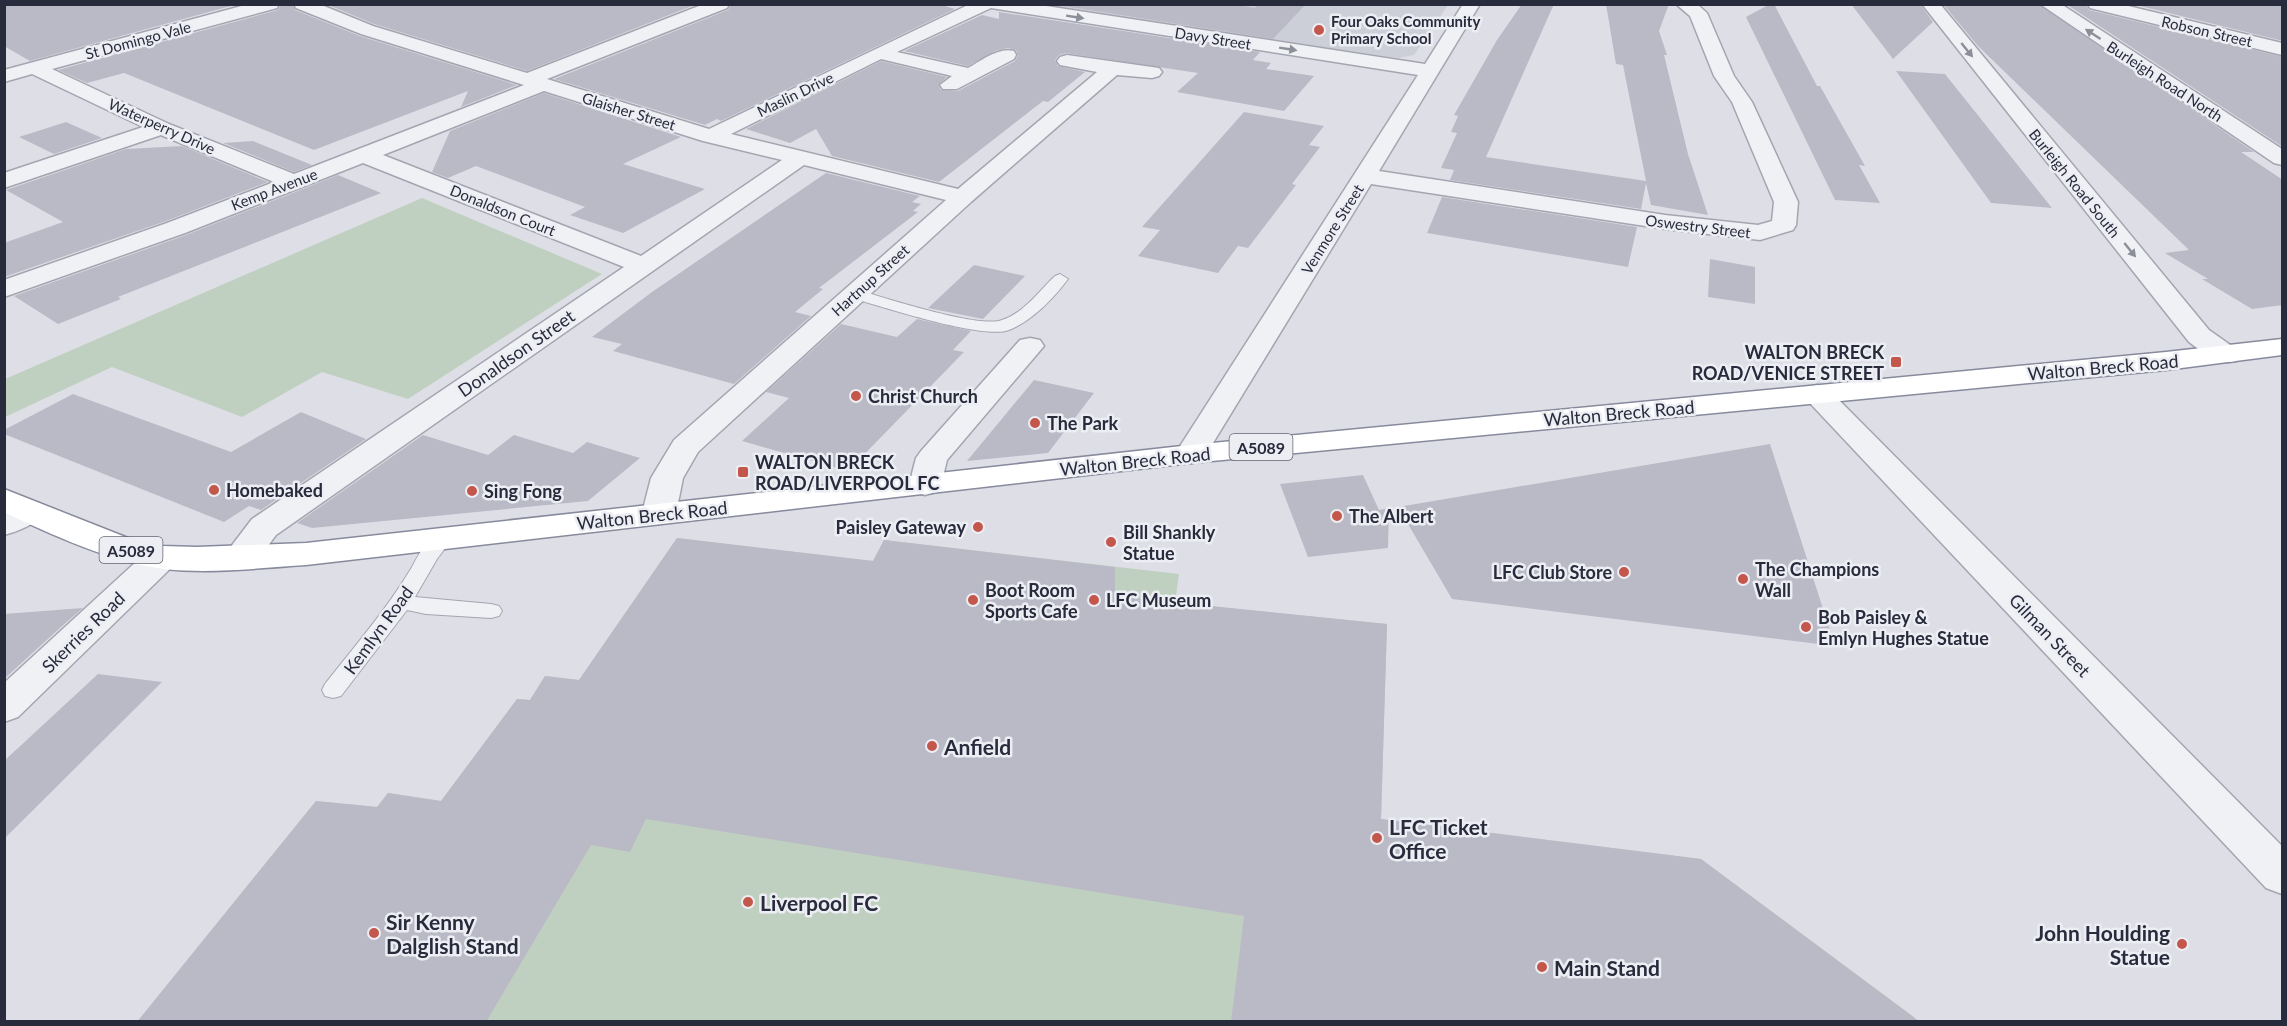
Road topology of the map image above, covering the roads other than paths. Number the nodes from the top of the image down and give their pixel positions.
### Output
1 (271, 4) edge
2 (302, 4) edge
3 (985, 4) edge
4 (996, 4) edge
5 (1472, 4) edge
6 (1684, 4) edge
7 (1930, 4) edge
8 (2048, 4) edge
9 (2096, 4) edge
10 (709, 6) edge
11 (2283, 49) edge
12 (879, 53) junction
13 (1007, 55) dead end
14 (1067, 61) dead end
15 (34, 68) junction
16 (1112, 69) junction
17 (1431, 71) junction
18 (1152, 72) dead end
19 (969, 74) junction
20 (4, 76) edge
21 (535, 82) junction
22 (942, 90) dead end
23 (162, 128) junction
24 (711, 136) junction
25 (363, 155) junction
26 (800, 158) junction
27 (2283, 158) edge
28 (1365, 176) junction
29 (4, 181) edge
30 (292, 181) junction
31 (963, 197) junction
32 (643, 266) junction
33 (1060, 279) dead end
34 (4, 288) edge
35 (854, 294) junction
36 (1030, 346) dead end
37 (2283, 347) edge
38 (2226, 355) junction
39 (1816, 394) junction
40 (1191, 454) junction
41 (924, 485) junction
42 (13, 511) edge
43 (659, 513) junction
44 (442, 539) junction
45 (162, 557) junction
46 (240, 557) junction
47 (402, 602) junction
48 (491, 611) dead end
49 (333, 690) dead end
50 (4, 707) edge
51 (2283, 875) edge

1 - 15 street, St Domingo Vale
2 - 21 street, Glaisher Street
3 - 12 street, Maslin Drive
4 -> 17 street, Davy Street
5 - 17 street, Venmore Street
6 - 28 street, Oswestry Street
7 -> 38 street, Burleigh Road South
27 -> 8 street, Burleigh Road North
9 - 11 street, Robson Street
10 - 21 street, Kemp Avenue
12 - 19 street
12 - 24 street, Maslin Drive
13 - 19 street
14 - 16 street
15 - 20 street, St Domingo Vale
15 - 23 street, Waterperry Drive
16 - 18 street
16 - 31 street, Hartnup Street
17 - 28 street, Venmore Street
19 - 22 street
21 - 24 street, Glaisher Street
21 - 25 street, Kemp Avenue
23 - 29 street
23 - 30 street, Waterperry Drive
24 - 26 street, Glaisher Street
25 - 30 street, Kemp Avenue
25 - 32 street, Donaldson Court
26 - 31 street, Glaisher Street
26 - 32 street, Donaldson Street
28 - 40 street, Venmore Street
30 - 34 street, Kemp Avenue
31 - 35 street, Hartnup Street
32 - 46 street, Donaldson Street
33 - 35 lane
35 - 43 street, Hartnup Street
36 - 41 street
37 - 38 highway, Walton Breck Road / A5089
38 - 39 highway, Walton Breck Road / A5089
39 - 40 highway, Walton Breck Road / A5089
39 - 51 street, Gilman Street
40 - 41 highway, Walton Breck Road / A5089
41 - 43 highway, Walton Breck Road / A5089
42 - 45 highway, A5089
43 - 44 highway, Walton Breck Road / A5089
44 - 46 highway, Walton Breck Road / A5089
44 - 47 lane, Kemlyn Road
45 - 46 highway, A5089
45 - 50 street, Skerries Road
47 - 48 lane
47 - 49 lane, Kemlyn Road

